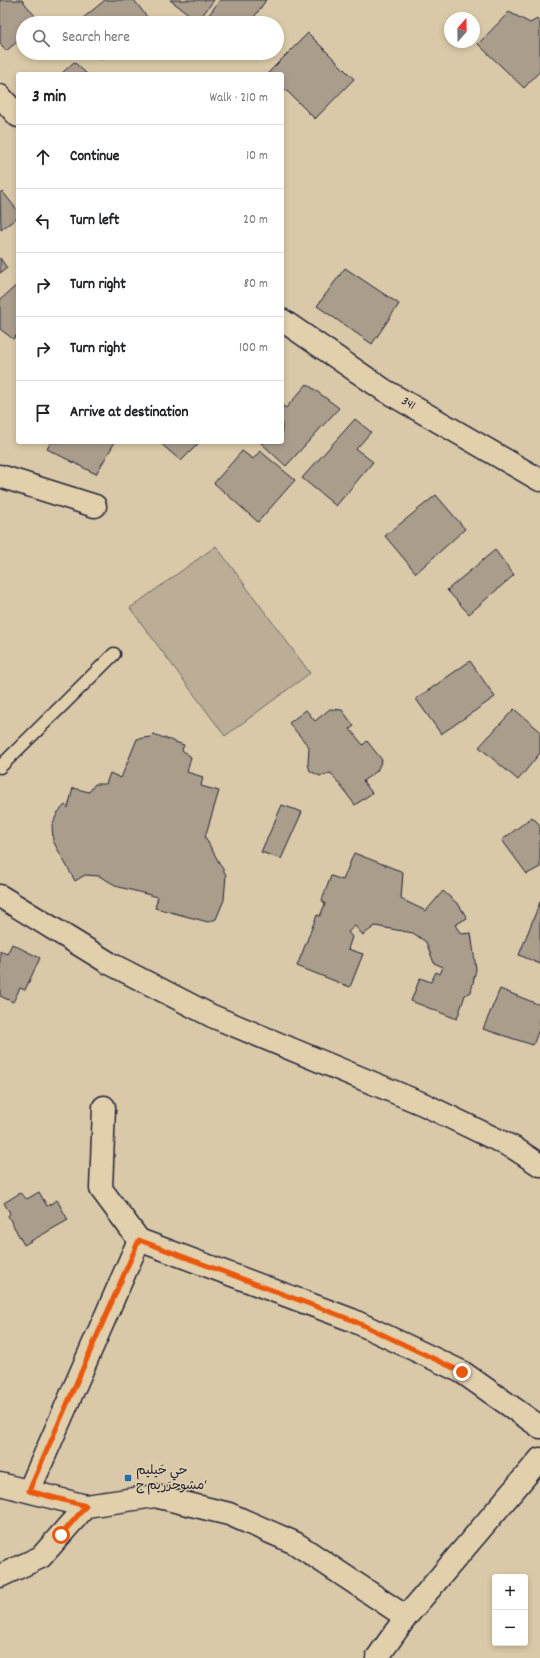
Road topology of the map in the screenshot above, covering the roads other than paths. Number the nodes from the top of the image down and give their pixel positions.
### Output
1 (0, 96) edge
2 (16, 114) edge
3 (284, 321) edge
4 (0, 476) edge
5 (540, 480) edge
6 (95, 506) dead end
7 (114, 654) dead end
8 (0, 767) edge
9 (0, 896) edge
10 (104, 1107) dead end
11 (540, 1165) edge
12 (139, 1240) junction
13 (540, 1427) edge
14 (540, 1459) edge
15 (0, 1484) edge
16 (29, 1491) junction
17 (86, 1506) junction
18 (0, 1576) edge
19 (406, 1618) junction
20 (377, 1658) edge

1 - 2 street
3 - 5 street, 341
4 - 6 street
7 - 8 lane
9 - 11 street
10 - 12 street
12 - 13 street
12 - 16 street
14 - 19 street
15 - 16 street
16 - 17 street
17 - 18 street
17 - 19 street
19 - 20 street

